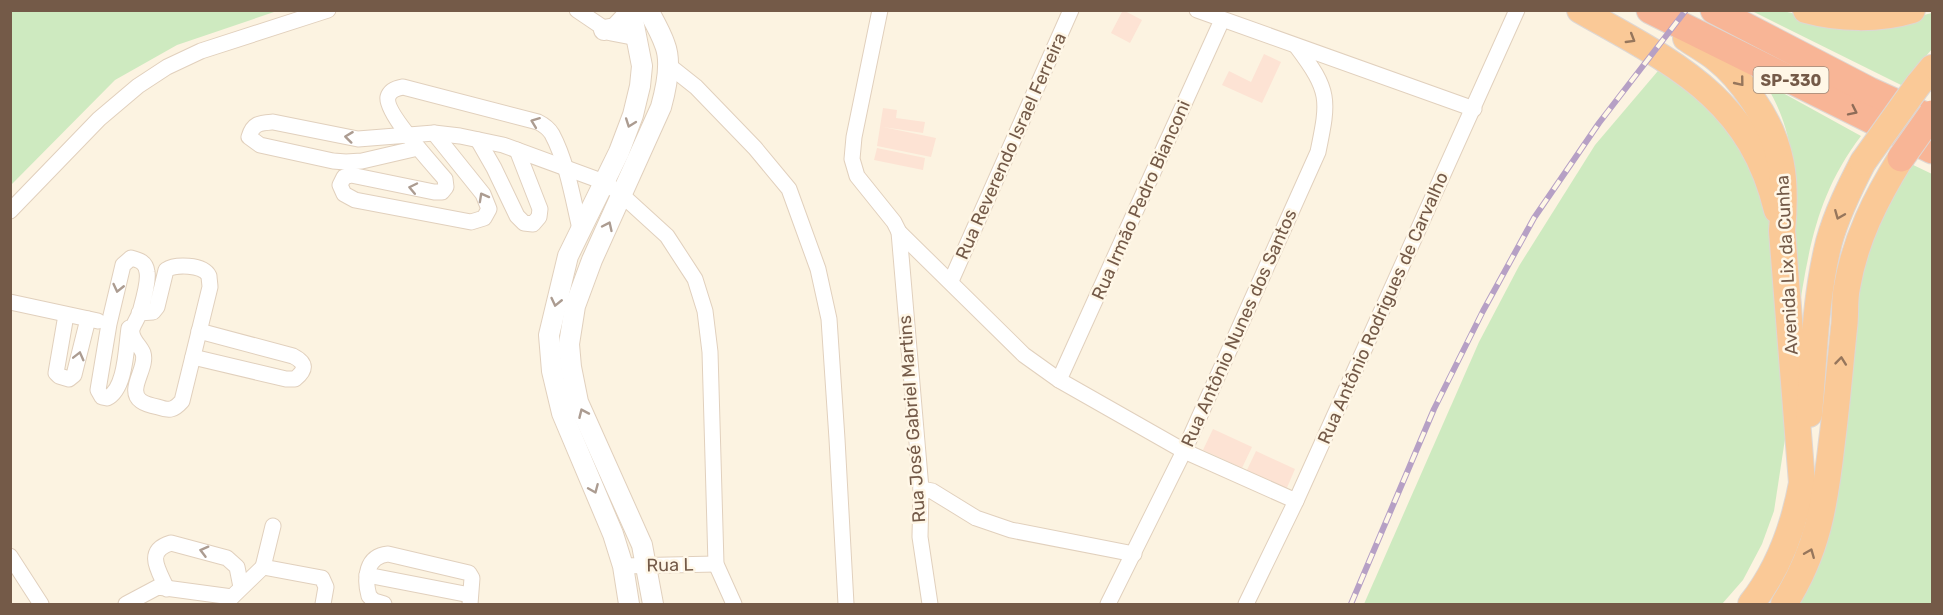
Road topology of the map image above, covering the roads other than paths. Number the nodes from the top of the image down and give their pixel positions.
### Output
1 (328, 10) edge
2 (577, 10) edge
3 (648, 10) edge
4 (880, 10) edge
5 (1071, 10) edge
6 (1197, 10) edge
7 (1517, 10) edge
8 (1580, 10) edge
9 (1643, 10) edge
10 (1650, 10) edge
11 (1713, 10) edge
12 (1806, 10) edge
13 (1912, 10) edge
14 (631, 11) edge
15 (1222, 20) junction
16 (608, 31) junction
17 (637, 38) junction
18 (662, 39) junction
19 (1297, 47) junction
20 (667, 65) junction
21 (642, 66) junction
22 (1925, 76) edge
23 (1474, 109) junction
24 (1932, 114) edge
25 (1932, 119) edge
26 (435, 134) junction
27 (407, 136) junction
28 (478, 140) junction
29 (418, 148) junction
30 (517, 150) junction
31 (1921, 151) edge
32 (565, 169) junction
33 (604, 183) junction
34 (622, 195) junction
35 (10, 211) edge
36 (580, 229) junction
37 (1782, 231) junction
38 (899, 232) junction
39 (951, 281) junction
40 (10, 302) edge
41 (139, 313) junction
42 (66, 315) junction
43 (88, 319) junction
44 (109, 324) junction
45 (130, 328) junction
46 (199, 331) junction
47 (193, 357) junction
48 (1059, 380) junction
49 (1184, 451) junction
50 (1802, 483) junction
51 (921, 489) junction
52 (1296, 501) junction
53 (273, 526) dead end
54 (1134, 554) junction
55 (11, 560) edge
56 (716, 564) junction
57 (623, 566) junction
58 (647, 566) junction
59 (263, 567) junction
60 (367, 574) junction
61 (167, 589) junction
62 (236, 596) edge
63 (470, 600) edge
64 (139, 602) edge
65 (41, 604) edge
66 (323, 604) edge
67 (384, 604) edge
68 (629, 604) edge
69 (653, 604) edge
70 (734, 604) edge
71 (846, 604) edge
72 (930, 604) edge
73 (1108, 604) edge
74 (1246, 604) edge
75 (1751, 604) edge
76 (1784, 604) edge

1 - 35 street
2 - 16 street
3 - 18 street
4 - 38 street
5 - 39 street, Rua Reverendo Israel Ferreira
6 - 15 street
7 - 23 street, Rua Antônio Rodrigues de Carvalho
8 -> 37 highway
9 -> 37 highway, Avenida Lix da Cunha
10 -> 31 highway, SP-330
11 - 25 highway, SP-330
12 - 13 highway
14 - 16 street
14 - 17 street
15 - 19 street
15 - 48 street, Rua Irmão Pedro Bianconi
16 - 17 street
16 - 21 street
17 - 18 street
17 - 21 street
18 - 20 street
19 - 23 street
19 - 49 street, Rua Antônio Nunes dos Santos
20 - 21 street
20 - 34 street
20 - 71 street
21 -> 33 street
22 -> 50 highway, bridge
23 - 52 street, Rua Antônio Rodrigues de Carvalho
24 - 31 highway, bridge
26 - 27 street
26 - 28 street
29 -> 26 street
27 - 29 street
27 -> 29 street
32 -> 27 street
28 - 30 street
28 - 30 street
30 - 32 street
76 -> 31 highway
32 - 33 street
32 - 36 street
33 - 34 street
33 - 36 street
34 - 56 street
58 -> 34 street
36 -> 57 street
37 - 50 highway, Avenida Lix da Cunha
38 - 39 street
38 - 51 street, Rua José Gabriel Martins
39 - 48 street
40 - 42 street
41 -> 44 street
41 - 45 street
41 - 46 street
42 - 43 street
42 -> 43 street
43 - 44 street
44 - 45 street
44 - 45 street
45 - 47 street
46 - 47 street
46 - 47 street
48 - 49 street
49 - 52 street
49 - 54 street, Rua Antônio Nunes dos Santos
50 - 75 highway, Avenida Lix da Cunha
51 - 54 street
51 - 72 street, Rua José Gabriel Martins
52 - 74 street, Rua Antônio Rodrigues de Carvalho
53 - 59 street
54 - 73 street, Rua Antônio Nunes dos Santos
55 - 65 street
56 - 58 street, Rua L
56 - 70 street
57 - 58 street, Rua L
57 - 68 street
58 - 69 street
59 - 62 street
59 - 66 street
60 - 63 street
60 - 63 street
60 - 67 street
61 - 62 street
62 -> 61 street
61 - 64 street

